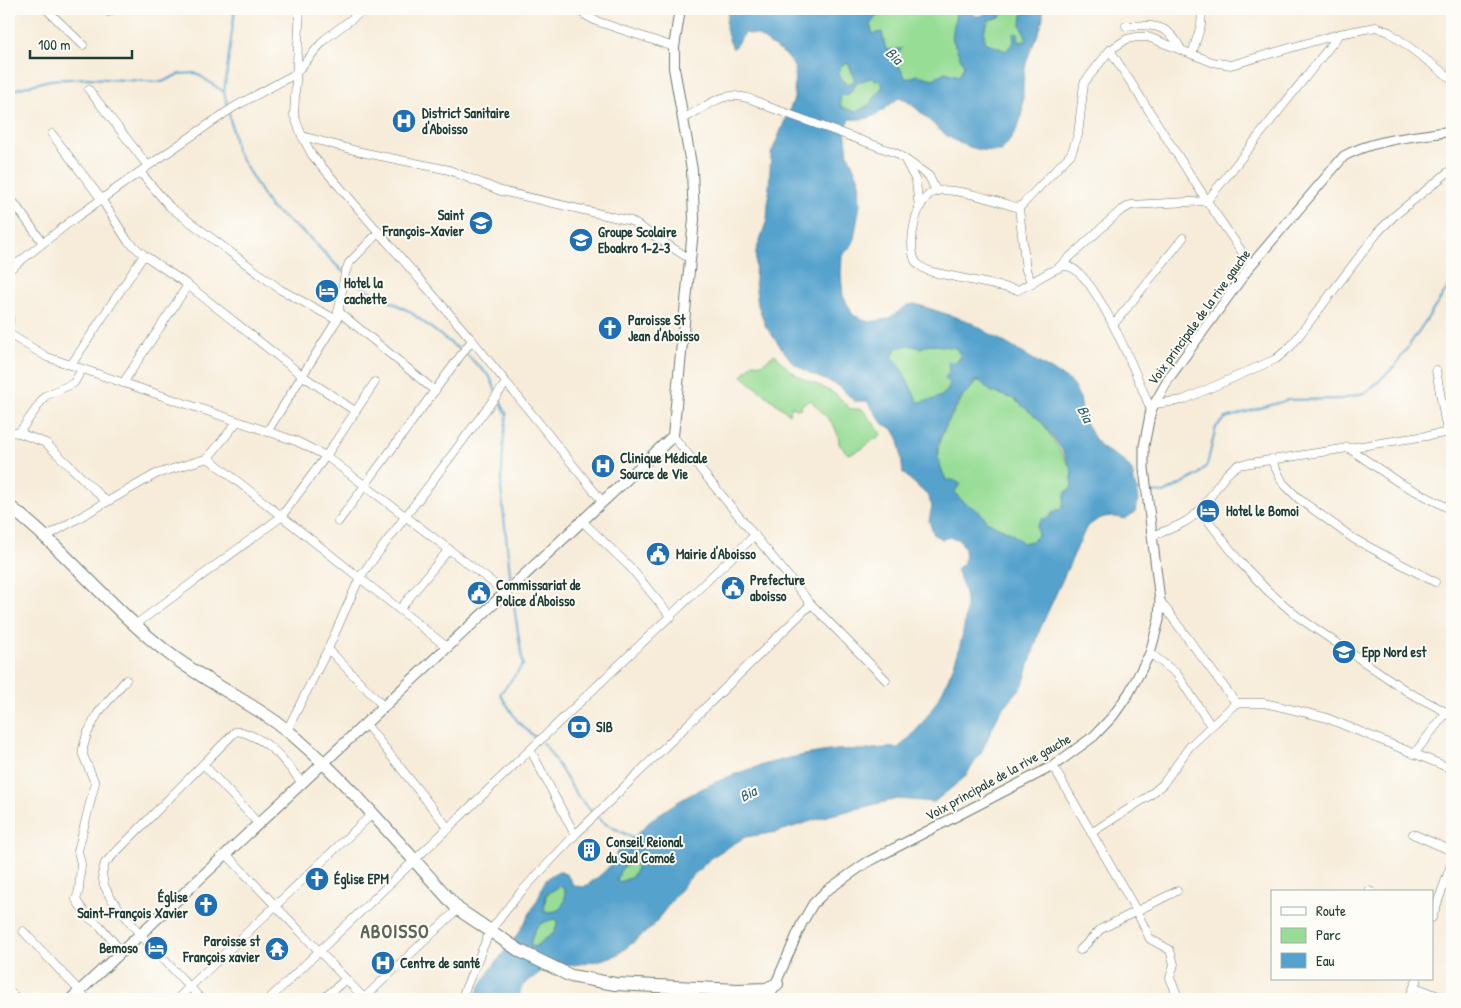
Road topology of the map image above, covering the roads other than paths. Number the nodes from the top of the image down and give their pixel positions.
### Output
1 (46, 9) edge
2 (104, 9) edge
3 (114, 9) edge
4 (300, 9) edge
5 (365, 9) edge
6 (575, 9) edge
7 (680, 9) edge
8 (1202, 9) edge
9 (358, 11) edge
10 (1126, 26) dead end
11 (1339, 34) junction
12 (83, 45) dead end
13 (674, 46) junction
14 (1110, 50) junction
15 (1181, 50) junction
16 (1192, 54) junction
17 (295, 74) junction
18 (1452, 79) edge
19 (90, 90) dead end
20 (683, 119) junction
21 (1452, 131) edge
22 (52, 134) dead end
23 (302, 136) junction
24 (904, 158) junction
25 (148, 166) junction
26 (1452, 169) edge
27 (140, 172) junction
28 (936, 191) junction
29 (9, 196) edge
30 (102, 200) junction
31 (1207, 201) junction
32 (1019, 208) junction
33 (919, 209) junction
34 (378, 232) junction
35 (1183, 238) dead end
36 (43, 243) junction
37 (144, 255) junction
38 (690, 259) junction
39 (1251, 266) junction
40 (1058, 268) junction
41 (9, 270) edge
42 (1032, 284) junction
43 (188, 285) junction
44 (9, 303) edge
45 (338, 311) junction
46 (337, 320) junction
47 (9, 323) edge
48 (1114, 324) junction
49 (9, 334) edge
50 (472, 340) junction
51 (71, 365) junction
52 (82, 369) junction
53 (1436, 370) dead end
54 (303, 376) junction
55 (375, 382) dead end
56 (123, 383) junction
57 (506, 383) junction
58 (435, 391) junction
59 (1153, 407) junction
60 (355, 411) junction
61 (237, 422) junction
62 (9, 432) edge
63 (267, 432) junction
64 (1450, 432) edge
65 (19, 433) junction
66 (673, 436) junction
67 (1347, 447) junction
68 (326, 456) junction
69 (208, 458) junction
70 (1271, 459) junction
71 (366, 486) junction
72 (602, 501) junction
73 (107, 502) junction
74 (9, 506) edge
75 (1200, 510) junction
76 (1452, 510) edge
77 (407, 516) junction
78 (281, 517) junction
79 (581, 520) junction
80 (338, 522) dead end
81 (755, 535) junction
82 (47, 536) junction
83 (1152, 536) junction
84 (449, 549) junction
85 (360, 577) junction
86 (1435, 582) dead end
87 (505, 592) junction
88 (1160, 601) junction
89 (811, 604) junction
90 (400, 609) junction
91 (671, 617) junction
92 (135, 625) junction
93 (447, 646) junction
94 (328, 649) junction
95 (1150, 653) junction
96 (126, 680) dead end
97 (886, 680) dead end
98 (1236, 703) junction
99 (383, 706) junction
100 (1449, 714) edge
101 (365, 723) junction
102 (1211, 726) junction
103 (286, 730) junction
104 (531, 751) junction
105 (1414, 754) junction
106 (323, 762) junction
107 (203, 764) junction
108 (1053, 766) junction
109 (1452, 770) edge
110 (302, 782) junction
111 (371, 815) junction
112 (258, 823) junction
113 (449, 829) junction
114 (1091, 833) junction
115 (1413, 834) dead end
116 (576, 835) junction
117 (1452, 851) edge
118 (226, 854) junction
119 (414, 861) junction
120 (1452, 862) edge
121 (1177, 891) dead end
122 (274, 905) junction
123 (458, 909) junction
124 (1136, 910) junction
125 (1434, 912) edge
126 (23, 932) dead end
127 (140, 933) junction
128 (495, 935) junction
129 (1080, 950) dead end
130 (121, 951) junction
131 (319, 951) junction
132 (346, 979) junction
133 (1416, 983) edge
134 (776, 984) junction
135 (190, 987) junction
136 (738, 990) junction
137 (9, 991) edge
138 (80, 991) junction
139 (17, 999) edge
140 (71, 999) edge
141 (87, 999) edge
142 (177, 999) edge
143 (201, 999) edge
144 (269, 999) edge
145 (323, 999) edge
146 (364, 999) edge
147 (461, 999) edge
148 (749, 999) edge
149 (769, 999) edge
150 (1179, 999) edge
151 (1409, 999) edge
152 (1446, 999) edge

1 - 12 street
2 - 3 street
4 - 17 street
5 - 9 street
6 - 13 street
7 - 13 main road
8 - 16 street
9 - 17 street
10 - 15 street
11 - 16 street
11 - 18 street
11 - 31 street
13 - 20 main road
14 - 15 street
14 - 31 street
14 - 32 street
15 - 16 street
17 - 23 street
17 - 25 street
19 - 25 street
20 - 24 street
20 - 38 main road
21 - 39 street, Voix principale de la rive gauche
22 - 30 street
23 - 34 street
23 - 38 street
24 - 28 street
24 - 33 street
25 - 27 street
26 - 59 street
27 - 30 street
27 - 46 street
28 - 32 street
28 - 33 street
29 - 36 street
30 - 36 street
30 - 37 street
31 - 39 street
31 - 40 street
32 - 42 street
33 - 42 street
34 - 45 street
34 - 50 street
35 - 48 street
36 - 41 street
37 - 43 street
37 - 51 street
38 - 66 main road
39 - 59 street, Voix principale de la rive gauche
40 - 42 street
40 - 48 street
43 - 54 street
43 - 56 street
44 - 47 street
45 - 46 street
45 - 58 street
46 - 54 street
48 - 59 street
49 - 51 street
50 - 57 street
50 - 58 street
51 - 52 street
52 - 56 street
52 - 65 street
53 - 64 street
54 - 60 street
54 - 63 street
55 - 60 street
56 - 61 street
57 - 72 street
57 - 77 street
58 - 71 street
59 - 83 street, Voix principale de la rive gauche
60 - 68 street
61 - 63 street
61 - 69 street
62 - 65 street
63 - 68 street
64 - 67 street
65 - 73 street
66 - 72 main road
66 - 81 street
67 - 70 street
67 - 76 street
68 - 71 street
68 - 78 street
69 - 73 street
69 - 78 street
70 - 75 street
70 - 86 street
71 - 77 street
71 - 80 street
72 - 79 main road
73 - 82 street
74 - 82 highway
75 - 83 street
75 - 100 street
77 - 84 street
77 - 85 street
78 - 85 street
78 - 92 street
79 - 87 main road
79 - 91 street
81 - 89 street
81 - 91 street
82 - 92 highway
83 - 88 street, Voix principale de la rive gauche
84 - 87 street
84 - 90 street
85 - 90 street
85 - 94 street
87 - 93 main road
88 - 95 street, Voix principale de la rive gauche
88 - 98 street
89 - 97 street
89 - 116 street
90 - 93 street
91 - 104 street
92 - 103 highway
93 - 99 main road
94 - 99 street
94 - 103 street
95 - 102 street
95 - 108 street, Voix principale de la rive gauche
96 - 130 street
98 - 102 street
98 - 105 street
99 - 101 main road
100 - 105 street
101 - 106 main road
101 - 113 street
102 - 114 street
103 - 106 highway
104 - 113 street
104 - 116 street
105 - 109 street
106 - 110 main road
106 - 111 highway
107 - 110 street
107 - 112 street
107 - 127 street
108 - 114 street
108 - 134 street, Voix principale de la rive gauche
110 - 112 main road
111 - 119 highway
111 - 122 street
112 - 118 main road
113 - 119 street
114 - 124 street
115 - 117 street
116 - 128 street
118 - 122 street
118 - 127 main road
119 - 123 highway
119 - 131 street
120 - 125 street
121 - 124 street
122 - 131 street
122 - 135 street
123 - 128 highway
123 - 146 street
124 - 129 street
124 - 150 street
126 - 138 street
127 - 130 main road
127 - 135 street
128 - 136 highway
128 - 147 street
130 - 138 main road
131 - 132 street
131 - 144 street
132 - 145 street
132 - 146 street
133 - 151 street
133 - 152 street
134 - 136 highway
134 - 149 street, Voix principale de la rive gauche
135 - 142 street
135 - 143 street
136 - 148 highway
137 - 139 street
138 - 140 main road
138 - 141 street

